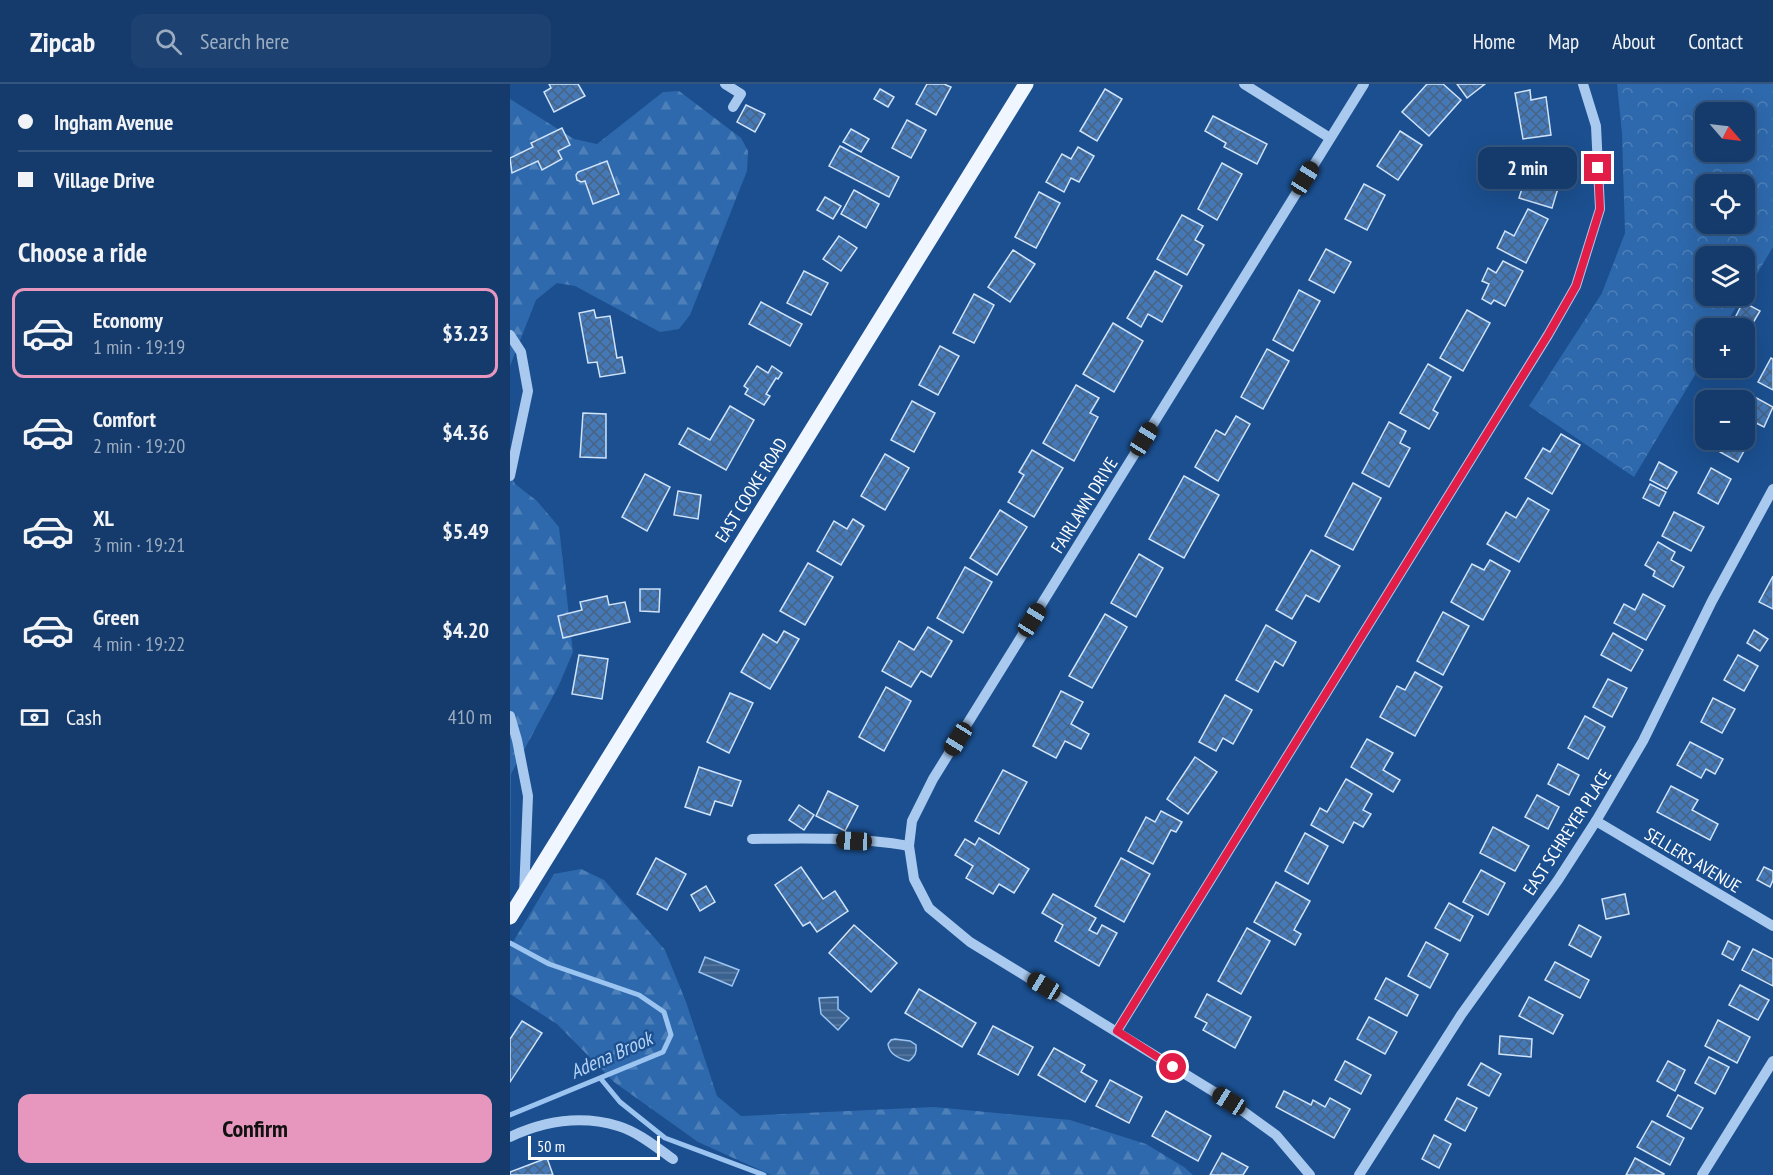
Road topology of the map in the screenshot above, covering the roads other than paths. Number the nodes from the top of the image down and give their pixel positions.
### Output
1 (725, 84) edge
2 (1026, 84) edge
3 (1244, 84) edge
4 (1364, 84) edge
5 (1583, 84) edge
6 (733, 107) dead end
7 (1330, 138) junction
8 (510, 335) edge
9 (510, 476) edge
10 (1773, 489) edge
11 (510, 716) edge
12 (1596, 821) junction
13 (753, 839) dead end
14 (909, 846) junction
15 (524, 895) junction
16 (510, 917) edge
17 (1773, 926) edge
18 (1117, 1031) junction
19 (1773, 1061) edge
20 (510, 1137) edge
21 (673, 1160) dead end
22 (1310, 1175) edge
23 (1359, 1175) edge
24 (1702, 1175) edge

1 - 6 street
2 - 15 main road, EAST COOKE ROAD
3 - 7 street
4 - 7 street, FAIRLAWN DRIVE
5 - 18 street
7 - 14 street, FAIRLAWN DRIVE
8 - 9 street
10 - 12 street, EAST SCHREYER PLACE
11 - 15 street
12 - 17 street, SELLERS AVENUE
12 - 23 street, EAST SCHREYER PLACE
13 - 14 street
14 - 18 street, FAIRLAWN DRIVE
15 - 16 main road, EAST COOKE ROAD
18 - 22 street, FAIRLAWN DRIVE
19 - 24 street
20 - 21 street

